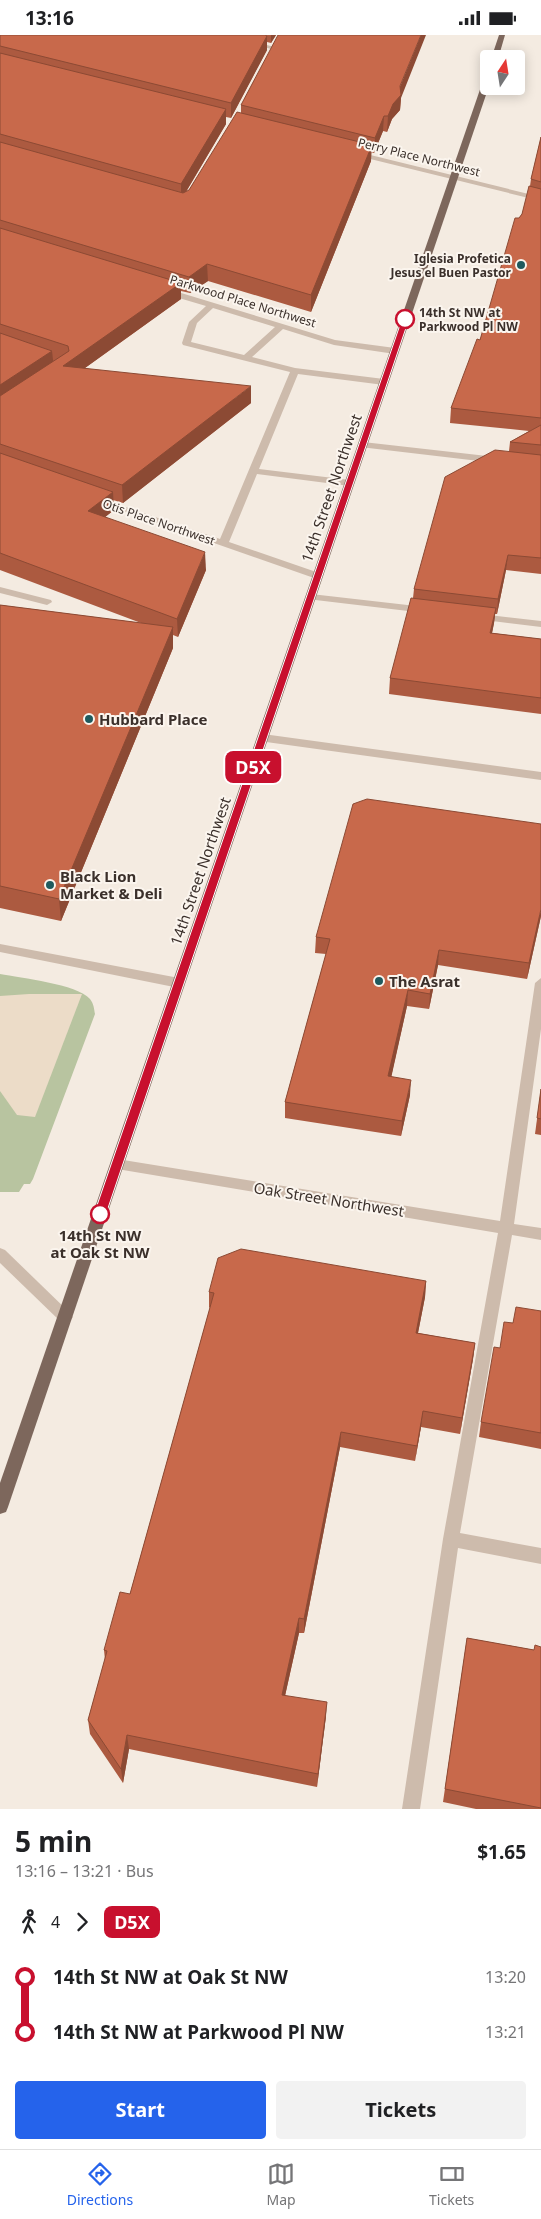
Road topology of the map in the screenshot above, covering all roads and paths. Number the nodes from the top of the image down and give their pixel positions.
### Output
1 (222, 35) edge
2 (502, 35) edge
3 (497, 50) edge
4 (270, 55) edge
5 (482, 95) edge
6 (347, 151) edge
7 (454, 177) junction
8 (541, 199) edge
9 (157, 288) edge
10 (212, 305) junction
11 (280, 326) junction
12 (394, 351) junction
13 (246, 358) junction
14 (295, 371) junction
15 (384, 382) junction
16 (363, 445) junction
17 (504, 460) edge
18 (254, 471) junction
19 (350, 483) junction
20 (88, 497) edge
21 (223, 544) junction
22 (318, 576) junction
23 (0, 590) edge
24 (311, 597) junction
25 (47, 602) dead end
26 (435, 611) edge
27 (464, 615) edge
28 (541, 624) edge
29 (263, 738) junction
30 (541, 775) edge
31 (0, 948) edge
32 (179, 983) junction
33 (541, 984) edge
34 (117, 1164) junction
35 (506, 1228) junction
36 (541, 1234) edge
37 (0, 1254) edge
38 (65, 1317) junction
39 (4, 1480) edge
40 (0, 1507) edge
41 (451, 1539) junction
42 (541, 1556) edge
43 (411, 1809) edge

1 - 4 street
2 - 3 main road
5 - 7 main road, 14th Street Northwest
6 - 7 street, Perry Place Northwest
7 - 8 street, Perry Place Northwest
7 - 12 main road, 14th Street Northwest
9 - 10 street, Parkwood Place Northwest
10 - 11 street, Parkwood Place Northwest
10 - 13 street
11 - 12 street, Parkwood Place Northwest
11 - 13 street
12 - 15 main road, 14th Street Northwest
13 - 14 street
14 - 15 street
14 - 18 street
15 - 16 main road, 14th Street Northwest
16 - 17 street
16 - 19 main road, 14th Street Northwest
18 - 19 street
18 - 21 street
19 - 22 main road, 14th Street Northwest
20 - 21 street, Otis Place Northwest
21 - 22 street, Otis Place Northwest
22 - 24 main road, 14th Street Northwest
23 - 25 street
24 - 26 street
24 - 29 main road, 14th Street Northwest
27 - 28 street
29 - 30 street
29 - 32 main road, 14th Street Northwest
31 - 32 street
32 - 34 main road, 14th Street Northwest
33 - 35 street
34 - 35 street, Oak Street Northwest
34 - 38 main road, 14th Street Northwest
35 - 36 street, Oak Street Northwest
35 - 41 street
37 - 38 street
38 - 39 main road, 14th Street Northwest
39 - 40 main road, 14th Street Northwest
41 - 42 street
41 - 43 street

